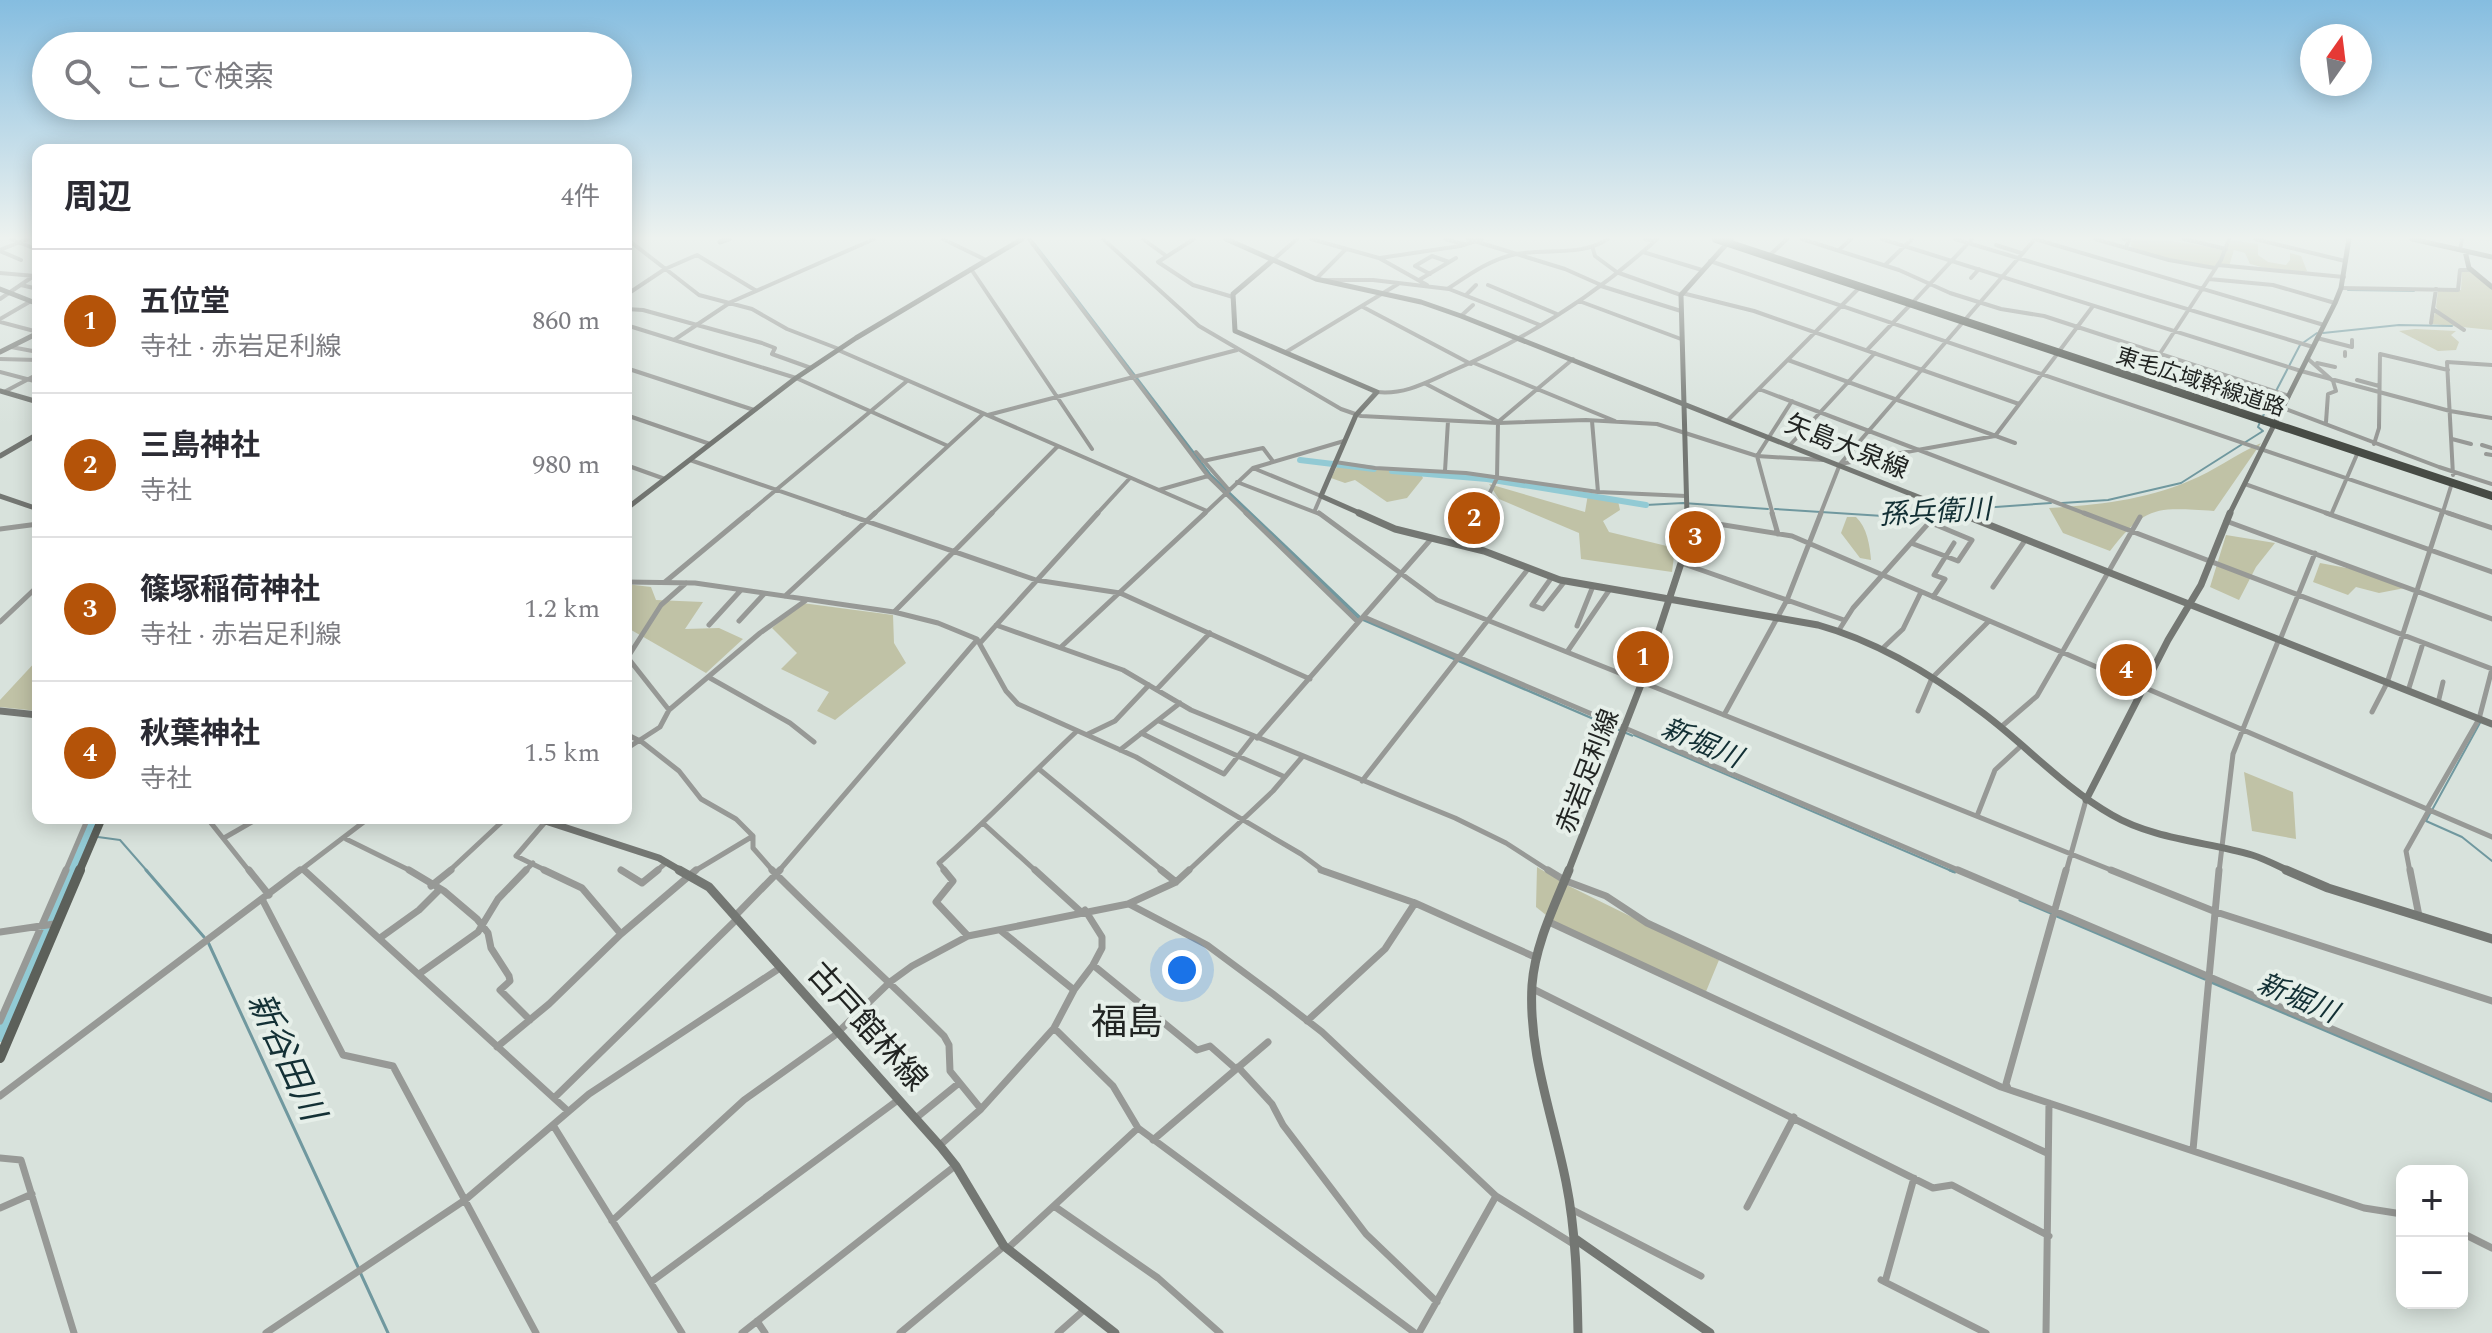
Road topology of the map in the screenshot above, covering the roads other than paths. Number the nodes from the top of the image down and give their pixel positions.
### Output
1 (30, 301) edge
2 (727, 301) edge
3 (918, 301) edge
4 (993, 301) edge
5 (1076, 301) edge
6 (1172, 301) edge
7 (1233, 301) edge
8 (1373, 301) edge
9 (1411, 301) edge
10 (1481, 301) edge
11 (1526, 301) edge
12 (1579, 301) joint
13 (1650, 301) edge
14 (1682, 301) edge
15 (1713, 301) edge
16 (1827, 301) edge
17 (1846, 301) edge
18 (2078, 301) edge
19 (2164, 301) edge
20 (2193, 301) edge
21 (2243, 301) edge
22 (2329, 301) edge
23 (2434, 301) edge
24 (731, 302) junction
25 (1913, 302) joint
26 (1980, 302) joint
27 (2335, 303) joint
28 (1473, 305) dead end
29 (1841, 306) junction
30 (2093, 306) junction
31 (1363, 307) junction
32 (632, 309) edge
33 (2188, 309) junction
34 (2433, 309) junction
35 (1681, 311) junction
36 (1558, 315) junction
37 (1461, 316) junction
38 (0, 320) edge
39 (1965, 320) junction
40 (1893, 323) junction
41 (2431, 323) dead end
42 (697, 325) junction
43 (2324, 325) junction
44 (1541, 326) junction
45 (632, 327) edge
46 (2078, 327) junction
47 (2464, 330) dead end
48 (32, 331) edge
49 (2175, 331) junction
50 (1815, 332) junction
51 (32, 336) edge
52 (1519, 338) junction
53 (2317, 338) junction
54 (1681, 339) junction
55 (674, 340) junction
56 (2352, 340) dead end
57 (1946, 341) junction
58 (11, 347) junction
59 (2313, 347) junction
60 (838, 350) junction
61 (1239, 350) junction
62 (1867, 350) junction
63 (32, 351) edge
64 (2060, 351) junction
65 (0, 352) edge
66 (1286, 352) junction
67 (1875, 353) junction
68 (2160, 354) junction
69 (0, 359) edge
70 (1573, 359) junction
71 (32, 360) edge
72 (1788, 360) junction
73 (2311, 360) junction
74 (1473, 364) junction
75 (2492, 365) edge
76 (2335, 367) dead end
77 (811, 368) junction
78 (632, 370) edge
79 (1922, 370) junction
80 (2448, 370) junction
81 (2301, 371) junction
82 (0, 372) edge
83 (2043, 374) junction
84 (32, 377) edge
85 (1133, 377) junction
86 (796, 378) junction
87 (2144, 378) junction
88 (27, 379) junction
89 (32, 380) edge
90 (2357, 380) dead end
91 (907, 381) junction
92 (2333, 381) junction
93 (1849, 382) junction
94 (1426, 384) junction
95 (2380, 386) junction
96 (1537, 389) junction
97 (1759, 389) junction
98 (2, 391) edge
99 (1377, 392) junction
100 (2380, 393) junction
101 (2289, 396) junction
102 (1057, 397) junction
103 (1896, 399) junction
104 (32, 400) edge
105 (1792, 401) junction
106 (1684, 403) junction
107 (2019, 404) junction
108 (2283, 408) junction
109 (2478, 409) dead end
110 (754, 410) junction
111 (2450, 411) junction
112 (870, 412) junction
113 (1820, 412) junction
114 (985, 414) junction
115 (1356, 415) junction
116 (2481, 416) junction
117 (632, 417) edge
118 (2492, 418) edge
119 (1448, 421) junction
120 (1592, 421) junction
121 (1727, 421) junction
122 (2326, 422) junction
123 (1498, 423) junction
124 (2275, 423) junction
125 (1623, 424) junction
126 (1869, 431) junction
127 (1684, 433) junction
128 (1767, 436) junction
129 (1995, 436) junction
130 (32, 437) edge
131 (2452, 439) junction
132 (1344, 441) junction
133 (2015, 443) dead end
134 (710, 444) junction
135 (2374, 444) junction
136 (2471, 444) dead end
137 (1790, 445) junction
138 (2482, 445) dead end
139 (948, 446) junction
140 (1058, 446) junction
141 (2492, 448) edge
142 (1092, 449) dead end
143 (2262, 449) junction
144 (1919, 450) junction
145 (1196, 452) dead end
146 (2358, 452) junction
147 (0, 456) edge
148 (1757, 456) junction
149 (690, 460) junction
150 (1203, 461) junction
151 (1273, 461) junction
152 (1828, 461) junction
153 (1334, 462) junction
154 (1840, 465) junction
155 (632, 467) edge
156 (1253, 468) junction
157 (1445, 471) junction
158 (1208, 476) junction
159 (1130, 478) junction
160 (1497, 478) junction
161 (2347, 478) junction
162 (665, 479) junction
163 (2453, 479) junction
164 (1237, 482) junction
165 (2245, 484) junction
166 (2492, 484) edge
167 (776, 490) junction
168 (1159, 490) junction
169 (1227, 492) junction
170 (1598, 492) junction
171 (2492, 495) edge
172 (0, 496) edge
173 (1321, 496) junction
174 (1686, 496) junction
175 (632, 504) edge
176 (32, 507) edge
177 (1315, 510) junction
178 (1207, 511) junction
179 (1954, 511) junction
180 (2443, 511) junction
181 (2331, 515) junction
182 (2140, 517) dead end
183 (1687, 519) junction
184 (867, 521) junction
185 (2226, 521) junction
186 (1929, 522) junction
187 (32, 525) edge
188 (2492, 528) edge
189 (0, 529) edge
190 (2133, 532) junction
191 (1778, 534) junction
192 (1432, 538) junction
193 (2026, 539) junction
194 (1808, 543) junction
195 (1911, 543) junction
196 (1954, 543) dead end
197 (1466, 546) junction
198 (2431, 550) junction
199 (953, 551) junction
200 (2315, 553) junction
201 (1946, 556) junction
202 (2211, 562) junction
203 (1681, 563) junction
204 (1528, 569) junction
205 (2109, 572) junction
206 (2492, 572) edge
207 (1400, 573) junction
208 (1882, 576) junction
209 (1552, 577) junction
210 (1036, 580) junction
211 (1565, 581) junction
212 (632, 582) edge
213 (664, 582) junction
214 (686, 582) junction
215 (1593, 586) junction
216 (1993, 587) dead end
217 (1544, 588) junction
218 (1610, 589) junction
219 (742, 590) junction
220 (2417, 591) junction
221 (32, 592) edge
222 (1556, 592) junction
223 (1921, 592) junction
224 (765, 593) junction
225 (1120, 593) junction
226 (2298, 595) junction
227 (785, 596) junction
228 (1933, 597) junction
229 (1669, 598) junction
230 (805, 600) junction
231 (1787, 600) junction
232 (2189, 604) junction
233 (894, 612) junction
234 (1364, 617) junction
235 (1778, 618) junction
236 (2492, 619) edge
237 (1844, 620) junction
238 (739, 621) dead end
239 (1357, 621) junction
240 (1489, 621) junction
241 (1989, 621) junction
242 (0, 622) edge
243 (709, 625) dead end
244 (996, 625) junction
245 (1577, 626) dead end
246 (1839, 630) junction
247 (1210, 633) junction
248 (2404, 635) junction
249 (2279, 640) junction
250 (978, 641) junction
251 (2423, 643) junction
252 (1884, 647) junction
253 (1061, 648) junction
254 (1567, 652) junction
255 (2062, 652) junction
256 (632, 653) edge
257 (1461, 658) junction
258 (632, 664) edge
259 (2492, 669) edge
260 (710, 678) junction
261 (1932, 678) junction
262 (1310, 679) junction
263 (1642, 682) junction
264 (2443, 682) dead end
265 (2387, 683) junction
266 (1149, 685) junction
267 (2145, 688) junction
268 (1157, 689) junction
269 (2408, 691) junction
270 (1180, 703) junction
271 (2438, 703) junction
272 (669, 710) junction
273 (0, 711) edge
274 (1918, 711) dead end
275 (2372, 712) dead end
276 (32, 714) edge
277 (1724, 715) junction
278 (2479, 719) junction
279 (1159, 721) junction
280 (2492, 724) edge
281 (2001, 727) junction
282 (1626, 728) junction
283 (2243, 730) junction
284 (1077, 731) junction
285 (1141, 733) junction
286 (1087, 735) junction
287 (632, 737) edge
288 (1255, 738) junction
289 (640, 741) junction
290 (814, 742) dead end
291 (2022, 745) junction
292 (632, 746) edge
293 (1120, 750) junction
294 (1238, 756) junction
295 (1303, 756) junction
296 (1039, 769) junction
297 (1285, 777) junction
298 (1362, 781) junction
299 (2086, 800) junction
300 (2428, 810) junction
301 (1977, 816) junction
302 (1241, 820) junction
303 (85, 824) edge
304 (99, 824) edge
305 (212, 824) edge
306 (248, 824) edge
307 (362, 824) edge
308 (500, 824) edge
309 (547, 824) edge
310 (562, 824) edge
311 (984, 824) junction
312 (753, 836) junction
313 (2492, 837) edge
314 (224, 838) junction
315 (345, 839) junction
316 (2222, 846) junction
317 (2071, 854) junction
318 (667, 861) junction
319 (533, 863) junction
320 (303, 869) junction
321 (621, 870) dead end
322 (691, 873) junction
323 (776, 874) junction
324 (1566, 881) junction
325 (1176, 882) junction
326 (431, 886) junction
327 (439, 890) junction
328 (266, 897) junction
329 (1415, 903) junction
330 (1128, 904) junction
331 (1082, 910) junction
332 (2054, 910) junction
333 (2216, 912) junction
334 (736, 917) junction
335 (2420, 917) junction
336 (1549, 922) junction
337 (56, 923) junction
338 (42, 926) junction
339 (483, 927) junction
340 (999, 929) junction
341 (0, 932) edge
342 (621, 934) junction
343 (968, 936) junction
344 (380, 938) junction
345 (2492, 939) edge
346 (1536, 957) junction
347 (1093, 965) junction
348 (780, 968) junction
349 (419, 974) junction
350 (2210, 977) junction
351 (890, 982) junction
352 (1532, 988) junction
353 (1074, 990) junction
354 (2492, 1001) edge
355 (530, 1020) junction
356 (0, 1021) edge
357 (1307, 1021) junction
358 (1054, 1028) junction
359 (838, 1032) junction
360 (1268, 1042) dead end
361 (497, 1047) junction
362 (0, 1058) edge
363 (1237, 1068) junction
364 (959, 1083) junction
365 (2009, 1089) junction
366 (0, 1096) edge
367 (2492, 1097) edge
368 (554, 1098) junction
369 (899, 1099) junction
370 (2049, 1103) junction
371 (981, 1109) junction
372 (568, 1111) junction
373 (1794, 1117) junction
374 (916, 1118) junction
375 (553, 1125) junction
376 (1138, 1128) junction
377 (1153, 1140) junction
378 (940, 1146) junction
379 (2193, 1150) junction
380 (2047, 1153) junction
381 (0, 1158) edge
382 (956, 1166) junction
383 (1914, 1178) junction
384 (32, 1194) junction
385 (1496, 1196) junction
386 (465, 1200) junction
387 (1054, 1206) junction
388 (1747, 1207) dead end
389 (0, 1208) edge
390 (1571, 1209) junction
391 (2396, 1213) edge
392 (612, 1221) junction
393 (2049, 1236) junction
394 (2468, 1236) edge
395 (1575, 1242) junction
396 (1006, 1248) junction
397 (2492, 1248) edge
398 (1701, 1276) dead end
399 (651, 1282) junction
400 (1437, 1302) junction
401 (1085, 1309) junction
402 (757, 1321) junction
403 (74, 1333) edge
404 (266, 1333) edge
405 (536, 1333) edge
406 (682, 1333) edge
407 (742, 1333) edge
408 (765, 1333) edge
409 (900, 1333) edge
410 (1058, 1333) edge
411 (1115, 1333) edge
412 (1220, 1333) edge
413 (1417, 1333) edge
414 (1578, 1333) edge
415 (1710, 1333) edge
416 (1986, 1333) edge
417 (2046, 1333) edge

1 - 38 street
2 - 24 street
3 - 60 street
4 - 102 street
5 - 85 street
6 - 61 street
7 - 66 street
8 - 31 street
9 - 37 street, 矢島大泉線
10 - 44 street
11 - 36 street
12 - 36 street
12 - 54 street
13 - 35 street
14 - 35 street, 赤岩足利線
15 - 50 street
16 - 29 street
17 - 29 street
18 - 30 street
19 - 33 street
20 - 33 street
21 - 43 street
22 - 27 street
23 - 34 street
24 - 42 street
24 - 60 street
25 - 39 highway, 東毛広域幹線道路
25 - 40 street
26 - 39 street
26 - 46 street
27 - 43 street
28 - 37 street
29 - 40 street
29 - 50 street
30 - 46 street
30 - 49 street
31 - 66 street
31 - 74 street
32 - 42 street
33 - 49 street
33 - 59 street
34 - 41 street
34 - 47 street
35 - 54 street, 赤岩足利線
36 - 44 street
37 - 52 street, 矢島大泉線
38 - 48 street
39 - 57 street
39 - 64 highway, 東毛広域幹線道路
40 - 57 street
40 - 62 street
42 - 55 street
42 - 77 street
43 - 53 street
44 - 52 street
45 - 55 street
46 - 64 street
46 - 68 street
49 - 68 street
49 - 81 street
50 - 62 street
50 - 72 street
51 - 58 street
52 - 70 street, 矢島大泉線
52 - 74 street
53 - 56 street
53 - 59 street
54 - 106 street, 赤岩足利線
55 - 86 street
57 - 79 street
57 - 83 street
58 - 63 street
58 - 65 street
59 - 73 street
60 - 77 street
60 - 91 street
61 - 85 street
61 - 115 street
62 - 67 street
64 - 83 street
64 - 87 highway, 東毛広域幹線道路
64 - 124 highway, 東毛広域幹線道路
66 - 99 street
67 - 79 street
67 - 93 street
68 - 87 street
68 - 101 street
69 - 71 street
70 - 96 street
70 - 106 street, 矢島大泉線
72 - 93 street
72 - 97 street
73 - 76 street
73 - 81 street
73 - 92 street
74 - 94 street
74 - 96 street
75 - 80 street
77 - 86 street
78 - 110 street
79 - 103 street
79 - 107 street
80 - 95 street
80 - 111 street
81 - 92 street
81 - 101 street
82 - 88 street
83 - 107 street
83 - 143 street
84 - 88 street
85 - 102 street
85 - 158 street
86 - 110 street
86 - 112 street
87 - 124 highway, 東毛広域幹線道路
88 - 89 street
88 - 98 street
90 - 95 street
91 - 112 street
91 - 114 street
92 - 100 street
92 - 122 street
93 - 103 street
93 - 113 street
94 - 99 street
94 - 123 street
95 - 100 street
96 - 123 street
96 - 125 street
97 - 105 street
97 - 121 street
98 - 104 street
99 - 115 street
100 - 111 street
100 - 135 street
101 - 108 street
102 - 114 street
102 - 142 street
103 - 126 street
103 - 129 street
105 - 113 street
105 - 128 street
106 - 121 street, 矢島大泉線
106 - 127 street, 赤岩足利線
107 - 129 street
108 - 122 street
108 - 124 street
109 - 116 street
110 - 134 street
111 - 116 street
111 - 131 street
112 - 139 street
112 - 167 street
113 - 126 street
113 - 137 street
114 - 139 street
114 - 140 street
115 - 119 street
115 - 132 street
116 - 118 street
117 - 134 street
119 - 123 street
119 - 157 street
120 - 123 street
120 - 125 street
120 - 170 street
121 - 128 street, 矢島大泉線
122 - 135 street
123 - 160 street
124 - 143 street
124 - 146 highway, 東毛広域幹線道路
124 - 163 highway, 東毛広域幹線道路
125 - 127 street
126 - 144 street
126 - 154 street
127 - 148 street
127 - 174 street, 赤岩足利線
128 - 137 street, 矢島大泉線
128 - 148 street
129 - 133 street
129 - 144 street
130 - 147 street
131 - 136 street
131 - 163 street
132 - 151 street
132 - 153 street
134 - 149 street
135 - 163 street
137 - 152 street, 矢島大泉線
138 - 141 street
139 - 184 street
140 - 159 street
140 - 199 street
143 - 161 street
143 - 165 street
144 - 154 street
144 - 190 street
145 - 150 street
146 - 161 street
146 - 163 highway, 東毛広域幹線道路
148 - 152 street
148 - 191 street
149 - 162 street
149 - 167 street
150 - 151 street
150 - 169 street
151 - 156 street
152 - 154 street, 矢島大泉線
153 - 157 street
153 - 173 street
154 - 179 street, 矢島大泉線
154 - 194 street
155 - 162 street
156 - 164 street
156 - 173 street
157 - 160 street
158 - 168 street
158 - 169 street
159 - 168 street
159 - 210 street
160 - 170 street
160 - 197 street
161 - 180 street
161 - 181 street
162 - 175 street
163 - 166 street
163 - 171 highway, 東毛広域幹線道路
163 - 180 street
164 - 169 street
164 - 177 street
165 - 181 street
165 - 185 street
167 - 184 street
167 - 213 street
168 - 178 street
169 - 178 street
169 - 239 street
170 - 174 street
172 - 176 street
173 - 177 street
173 - 192 street
174 - 183 street, 赤岩足利線
177 - 207 street
178 - 225 street
179 - 186 street
179 - 193 street, 矢島大泉線
180 - 188 street
180 - 198 street
181 - 198 street
182 - 190 street
183 - 191 street
183 - 203 street, 赤岩足利線
184 - 199 street
184 - 227 street
185 - 200 street
185 - 202 street
186 - 195 street
186 - 201 street
187 - 189 street
190 - 202 street
190 - 205 street
191 - 194 street
192 - 197 street
192 - 207 street
193 - 205 street, 矢島大泉線
193 - 216 street
194 - 208 street
194 - 231 street
195 - 201 street
195 - 208 street
196 - 201 street
197 - 204 street
198 - 206 street
198 - 220 street
199 - 210 street
199 - 233 street
200 - 220 street
200 - 226 street
201 - 228 street
202 - 226 street
202 - 232 street
203 - 229 street, 赤岩足利線
203 - 231 street
204 - 209 street
204 - 240 street
205 - 232 street, 矢島大泉線
205 - 255 street
207 - 234 street
207 - 240 street
208 - 223 street
208 - 237 street
209 - 211 street
209 - 217 street
210 - 225 street
210 - 244 street
211 - 215 street
211 - 222 street
212 - 213 street
213 - 214 street
214 - 219 street
214 - 256 street
215 - 218 street
215 - 245 street
217 - 222 street
217 - 222 street
218 - 229 street
218 - 254 street
219 - 224 street
219 - 243 street
220 - 236 street
220 - 248 street
221 - 242 street
223 - 228 street
223 - 252 street
224 - 227 street
224 - 238 street
225 - 247 street
225 - 253 street
226 - 248 street
226 - 249 street
227 - 230 street
228 - 241 street
229 - 235 street
229 - 263 street, 赤岩足利線
230 - 233 street
230 - 260 street
231 - 235 street
231 - 237 street
232 - 249 street, 矢島大泉線
232 - 267 street
233 - 250 street
234 - 239 street
234 - 257 street
235 - 246 street
235 - 277 street
237 - 246 street
239 - 262 street
240 - 254 street
240 - 257 street
241 - 255 street
241 - 261 street
244 - 250 street
244 - 253 street
246 - 252 street
247 - 262 street
247 - 268 street
248 - 251 street
248 - 265 street
249 - 265 street, 矢島大泉線
249 - 283 street
250 - 284 street
250 - 323 street
251 - 259 street
251 - 269 street
252 - 261 street
253 - 266 street
254 - 263 street
255 - 267 street
255 - 281 street
257 - 282 street
257 - 298 street
258 - 272 street
259 - 278 street
260 - 272 street
260 - 290 street
261 - 274 street
261 - 281 street
262 - 288 street
263 - 277 street
263 - 282 street, 赤岩足利線
264 - 271 street
265 - 269 street, 矢島大泉線
265 - 275 street
266 - 268 street
266 - 286 street
267 - 283 street
267 - 299 street
268 - 270 street
269 - 271 street, 矢島大泉線
270 - 279 street
270 - 288 street
271 - 278 street, 矢島大泉線
272 - 289 street
273 - 276 street
277 - 301 street
278 - 280 street, 矢島大泉線
278 - 300 street
279 - 285 street
279 - 294 street
281 - 291 street
282 - 324 street, 赤岩足利線
282 - 332 street
283 - 300 street
283 - 316 street
284 - 286 street
284 - 296 street
285 - 293 street
285 - 294 street
286 - 293 street
287 - 289 street
288 - 294 street
288 - 295 street
289 - 292 street
289 - 312 street
291 - 299 street
291 - 301 street
293 - 302 street
294 - 297 street
295 - 297 street
295 - 298 street
296 - 311 street
296 - 325 street
297 - 302 street
298 - 324 street
299 - 316 street
299 - 317 street
300 - 313 street
300 - 335 street
301 - 317 street
302 - 325 street
302 - 329 street
303 - 338 street
304 - 337 main road
305 - 314 street
306 - 314 street
307 - 315 street
308 - 326 street
309 - 319 street
310 - 318 street, 古戸館林線
311 - 331 street
311 - 343 street
312 - 322 street
312 - 323 street
314 - 328 street
315 - 320 street
315 - 326 street
316 - 333 street
316 - 335 street
317 - 332 street
317 - 333 street
318 - 321 street
318 - 322 street, 古戸館林線
319 - 339 street
319 - 342 street
320 - 328 street
320 - 344 street
322 - 334 street, 古戸館林線
322 - 342 street
323 - 334 street
323 - 351 street
324 - 336 street, 赤岩足利線
324 - 365 street
325 - 330 street
326 - 327 street
327 - 339 street
327 - 344 street
328 - 366 street
328 - 386 street
329 - 346 street
329 - 357 street
330 - 331 street
330 - 357 street
331 - 340 street
331 - 347 street
332 - 350 street
332 - 365 street
333 - 350 street
333 - 354 street
334 - 348 street, 古戸館林線
334 - 368 street
335 - 345 street
336 - 346 street, 赤岩足利線
336 - 380 street
337 - 338 street
337 - 362 main road
338 - 341 street
338 - 356 street
339 - 349 street
339 - 355 street
340 - 343 street
340 - 353 street
342 - 355 street
343 - 351 street
344 - 349 street
346 - 352 street, 赤岩足利線
347 - 353 street
347 - 363 street
348 - 359 street, 古戸館林線
348 - 372 street
349 - 361 street
350 - 367 street
350 - 379 street
351 - 359 street
351 - 364 street
352 - 373 street
352 - 390 street, 赤岩足利線
353 - 358 street
355 - 361 street
357 - 385 street
358 - 371 street
358 - 376 street
359 - 369 street, 古戸館林線
359 - 392 street
360 - 363 street
361 - 368 street
363 - 377 street
363 - 400 street
364 - 371 street
364 - 374 street
365 - 370 street
368 - 372 street
369 - 374 street, 古戸館林線
369 - 399 street
370 - 379 street
370 - 380 street
371 - 378 street
372 - 375 street
373 - 383 street
373 - 388 street
374 - 378 street, 古戸館林線
375 - 386 street
375 - 392 street
376 - 377 street
376 - 387 street
377 - 413 street
378 - 382 street, 古戸館林線
379 - 391 street
380 - 393 street
381 - 384 street
382 - 396 street, 古戸館林線
382 - 402 street
383 - 393 street
383 - 416 street
384 - 389 street
384 - 403 street
385 - 395 street
385 - 400 street
386 - 404 street
386 - 405 street
387 - 396 street
387 - 412 street
390 - 395 street, 赤岩足利線
390 - 398 street
392 - 399 street
393 - 417 street
394 - 397 street
395 - 414 street, 赤岩足利線
395 - 415 street
396 - 401 street, 古戸館林線
396 - 409 street
399 - 406 street
400 - 413 street
401 - 410 street
401 - 411 street, 古戸館林線
402 - 407 street
402 - 408 street

